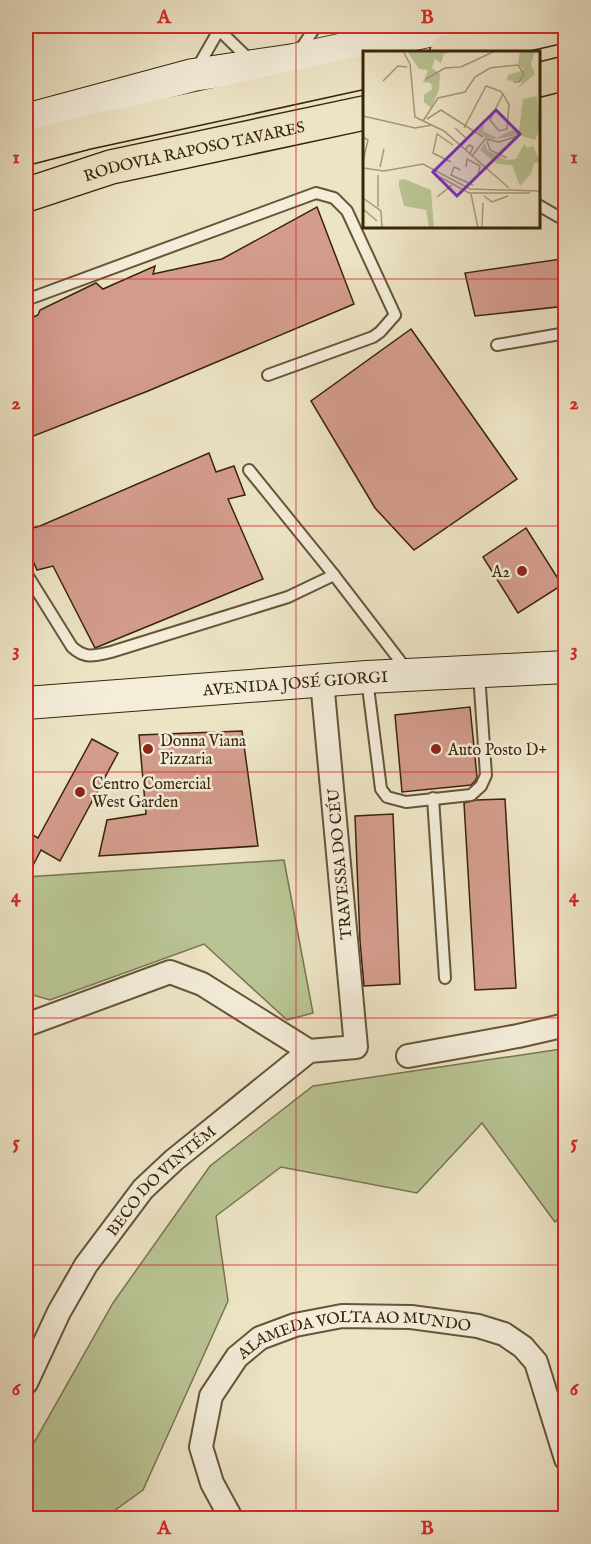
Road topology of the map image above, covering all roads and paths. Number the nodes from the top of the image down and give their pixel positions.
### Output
1 (316, 26) edge
2 (451, 26) edge
3 (562, 26) edge
4 (219, 28) edge
5 (451, 51) edge
6 (294, 60) junction
7 (255, 65) junction
8 (363, 72) edge
9 (566, 73) edge
10 (193, 75) junction
11 (540, 80) edge
12 (363, 113) edge
13 (26, 120) edge
14 (26, 148) edge
15 (26, 195) edge
16 (540, 206) edge
17 (566, 221) edge
18 (26, 300) edge
19 (566, 333) edge
20 (497, 345) dead end
21 (268, 375) dead end
22 (249, 470) dead end
23 (26, 573) edge
24 (334, 575) junction
25 (566, 667) edge
26 (479, 671) junction
27 (411, 675) junction
28 (367, 677) junction
29 (322, 681) junction
30 (26, 703) edge
31 (434, 798) junction
32 (445, 978) dead end
33 (26, 1025) edge
34 (566, 1025) edge
35 (309, 1051) junction
36 (408, 1056) dead end
37 (26, 1383) edge
38 (566, 1459) edge
39 (231, 1518) edge

1 - 6 lane
2 - 6 street
3 - 5 highway
4 - 7 lane
4 - 10 lane
6 - 7 street
7 - 10 street
8 - 14 highway
9 - 11 highway
10 - 13 street
12 - 15 highway, RODOVIA RAPOSO TAVARES
16 - 17 lane
18 - 21 lane
19 - 20 lane
22 - 24 lane
23 - 24 lane
24 - 27 lane
25 - 26 street, AVENIDA JOSÉ GIORGI
26 - 27 street, AVENIDA JOSÉ GIORGI
26 - 31 lane
27 - 28 street, AVENIDA JOSÉ GIORGI
28 - 29 street, AVENIDA JOSÉ GIORGI
28 - 31 lane
29 - 30 street, AVENIDA JOSÉ GIORGI
29 - 35 street, TRAVESSA DO CÉU
31 - 32 lane
33 - 35 street
34 - 36 street
35 - 37 street, BECO DO VINTÉM
38 - 39 street, ALAMEDA VOLTA AO MUNDO

